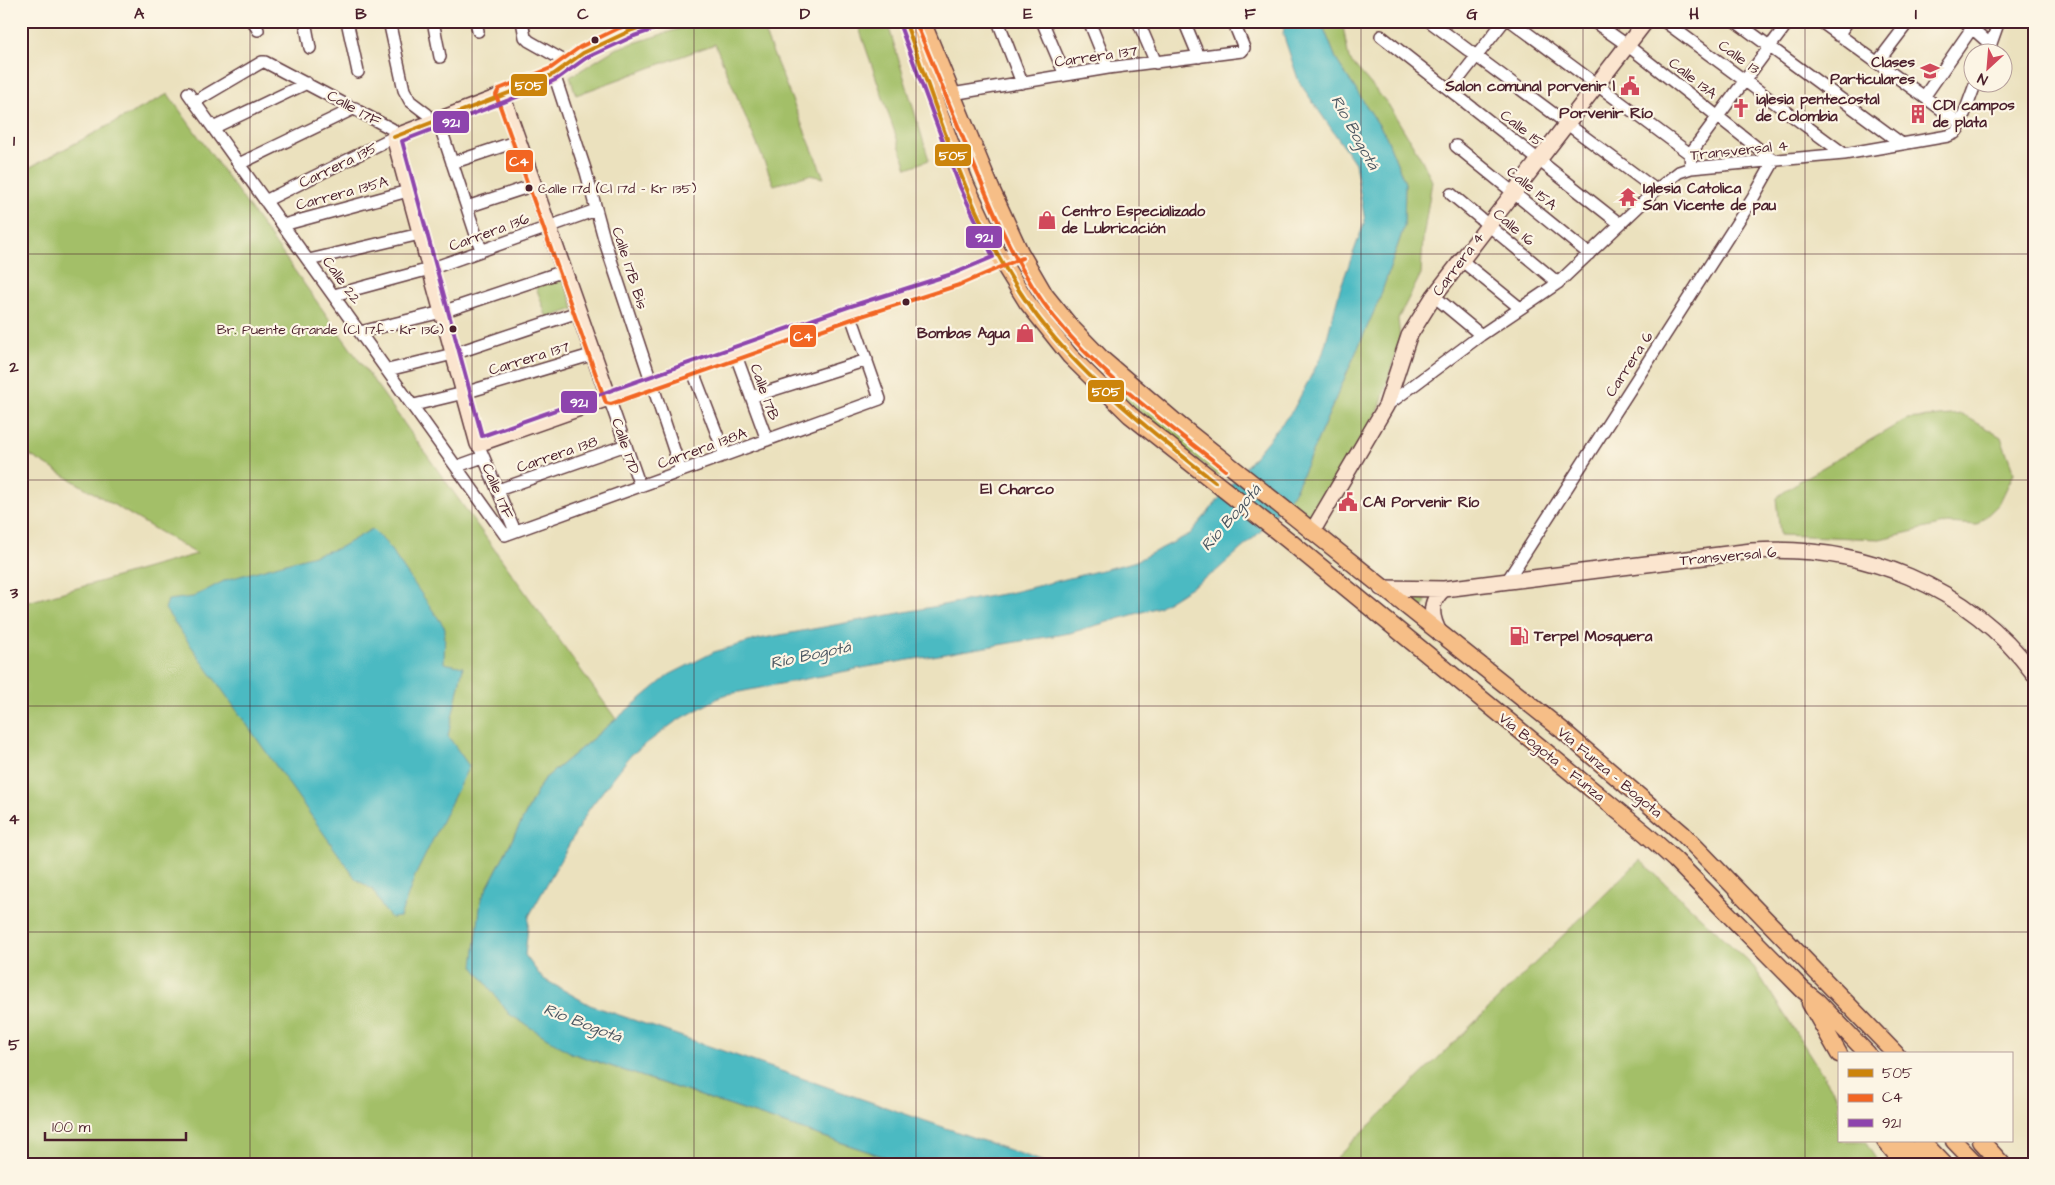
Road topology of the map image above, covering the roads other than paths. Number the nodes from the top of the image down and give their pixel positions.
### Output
1 (305, 21) edge
2 (347, 21) edge
3 (389, 21) edge
4 (433, 21) edge
5 (522, 21) edge
6 (658, 21) edge
7 (905, 21) edge
8 (922, 21) edge
9 (998, 21) edge
10 (1042, 21) edge
11 (1090, 21) edge
12 (1138, 21) edge
13 (1184, 21) edge
14 (1430, 21) edge
15 (1504, 21) edge
16 (1511, 21) edge
17 (1593, 21) edge
18 (1646, 21) edge
19 (1664, 21) edge
20 (1734, 21) edge
21 (1790, 21) edge
22 (1820, 21) edge
23 (1848, 21) edge
24 (1909, 21) edge
25 (1998, 21) edge
26 (1234, 22) edge
27 (1968, 25) edge
28 (1838, 35) junction
29 (1381, 36) dead end
30 (1984, 42) edge
31 (1992, 42) edge
32 (1627, 45) junction
33 (310, 48) dead end
34 (1770, 48) junction
35 (1476, 56) junction
36 (440, 57) dead end
37 (1199, 57) junction
38 (1156, 62) junction
39 (568, 63) junction
40 (1877, 63) junction
41 (1108, 68) junction
42 (358, 72) dead end
43 (554, 74) junction
44 (1065, 75) junction
45 (1745, 80) junction
46 (307, 83) junction
47 (1022, 83) junction
48 (1597, 85) junction
49 (1450, 90) junction
50 (1972, 92) edge
51 (952, 94) junction
52 (502, 95) junction
53 (191, 97) joint
54 (1924, 97) junction
55 (355, 108) junction
56 (1718, 116) junction
57 (432, 117) junction
58 (1960, 123) junction
59 (1567, 124) junction
60 (213, 128) junction
61 (394, 138) junction
62 (518, 141) junction
63 (1902, 144) junction
64 (1456, 146) dead end
65 (1690, 154) junction
66 (1844, 154) junction
67 (1538, 160) junction
68 (1774, 161) junction
69 (452, 163) junction
70 (239, 164) junction
71 (1691, 168) junction
72 (534, 185) junction
73 (1656, 190) junction
74 (408, 191) junction
75 (1514, 192) junction
76 (1451, 194) dead end
77 (265, 201) junction
78 (467, 207) junction
79 (596, 210) junction
80 (1620, 224) junction
81 (283, 225) junction
82 (1488, 225) junction
83 (548, 226) junction
84 (420, 234) junction
85 (481, 250) junction
86 (1020, 252) junction
87 (1589, 254) junction
88 (308, 260) junction
89 (1001, 260) junction
90 (1462, 260) junction
91 (430, 269) junction
92 (564, 271) junction
93 (1558, 283) junction
94 (334, 295) junction
95 (1434, 296) junction
96 (1520, 308) junction
97 (442, 312) junction
98 (578, 312) junction
99 (850, 313) junction
100 (360, 332) junction
101 (1481, 335) junction
102 (736, 353) junction
103 (453, 354) junction
104 (594, 354) junction
105 (867, 360) junction
106 (692, 369) junction
107 (388, 370) junction
108 (1118, 373) junction
109 (652, 383) junction
110 (1103, 389) junction
111 (464, 393) junction
112 (751, 397) junction
113 (609, 398) junction
114 (414, 405) junction
115 (1386, 406) junction
116 (767, 440) junction
117 (626, 445) junction
118 (480, 451) junction
119 (725, 455) junction
120 (458, 466) junction
121 (681, 471) junction
122 (640, 486) junction
123 (498, 490) junction
124 (1312, 532) junction
125 (510, 533) junction
126 (1507, 581) junction
127 (1381, 588) junction
128 (1444, 589) junction
129 (1440, 634) junction
130 (2034, 674) edge
131 (1634, 791) junction
132 (1617, 810) junction
133 (1803, 990) junction
134 (1812, 1005) junction
135 (1827, 1032) junction
136 (1838, 1052) edge
137 (1846, 1052) edge
138 (1857, 1052) edge
139 (1866, 1052) edge
140 (1894, 1052) edge
141 (1885, 1142) edge
142 (1893, 1142) edge
143 (1903, 1142) edge
144 (1914, 1142) edge
145 (1923, 1142) edge
146 (1934, 1142) edge
147 (1945, 1142) edge
148 (1955, 1142) edge
149 (1981, 1142) edge
150 (1904, 1164) edge
151 (1914, 1164) edge
152 (1924, 1164) edge
153 (1935, 1164) edge
154 (1944, 1164) edge
155 (1955, 1164) edge
156 (1966, 1164) edge
157 (1976, 1164) edge
158 (2002, 1164) edge

1 - 33 street
2 - 42 street
3 - 57 street
4 - 36 street
5 - 39 street
6 - 39 street, Carrera 135
7 - 89 main road, Vía Bogota - Funza
8 - 51 main road, Vía Funza - Bogota
9 - 47 street
10 - 44 street
11 - 41 street
12 - 38 street
13 - 37 street
14 - 35 street
15 - 35 street
16 - 48 street
17 - 32 street, Calle 13A
18 - 32 street, Carrera 4
19 - 45 street, Calle 13
20 - 34 street
21 - 34 street
22 - 28 street
23 - 28 street
24 - 40 street
25 - 31 street
26 - 37 street, Carrera 137
27 - 30 street
27 - 54 street
28 - 40 street
29 - 49 street, Calle 15
32 - 48 street, Carrera 4
32 - 56 street, Calle 13A
34 - 45 street
34 - 63 street
35 - 49 street
35 - 59 street
37 - 38 street, Carrera 137
38 - 41 street, Carrera 137
39 - 43 street, Carrera 135
40 - 54 street
41 - 44 street, Carrera 137
43 - 52 street, Carrera 135
43 - 79 street, Calle 17B Bis
44 - 47 street, Carrera 137
45 - 56 street
45 - 66 street, Calle 13
46 - 53 street, Calle 17F
46 - 55 street, Calle 17F
46 - 60 street
47 - 51 street, Carrera 137
48 - 59 street, Carrera 4
48 - 65 street
49 - 67 street, Calle 15
50 - 58 street
51 - 86 main road, Vía Funza - Bogota
52 - 57 street, Carrera 135
52 - 62 street, Calle 17D
53 - 60 street, Calle 22
54 - 58 street
55 - 61 street, Calle 17F
55 - 70 street
56 - 65 street
56 - 68 street, Calle 13A
57 - 61 street, Carrera 135
57 - 69 street
58 - 63 street, Transversal 4
59 - 67 street, Carrera 4
59 - 73 street
60 - 70 street, Calle 22
61 - 74 street, Calle 17F
61 - 77 street, Carrera 135
62 - 69 street
62 - 72 street, Calle 17D
63 - 66 street, Transversal 4
64 - 75 street, Calle 15A
65 - 71 street
66 - 68 street, Transversal 4
67 - 75 street, Carrera 4
67 - 80 street, Calle 15
68 - 71 street, Transversal 4
68 - 126 street, Carrera 6
69 - 78 street
70 - 77 street, Calle 22
71 - 73 street, Transversal 4
72 - 78 street
72 - 83 street, Calle 17D
73 - 80 street, Transversal 4
74 - 81 street, Carrera 135A
74 - 84 street, Calle 17F
75 - 82 street, Carrera 4
75 - 87 street, Calle 15A
76 - 82 street, Calle 16
77 - 81 street, Calle 22
78 - 85 street
79 - 83 street, Carrera 136
79 - 109 street, Calle 17B Bis
80 - 87 street, Transversal 4
81 - 88 street, Calle 22
82 - 90 street, Carrera 4
82 - 93 street, Calle 16
83 - 85 street, Carrera 136
83 - 92 street, Calle 17D
84 - 88 street
84 - 91 street, Calle 17F
85 - 91 street, Carrera 136
86 - 89 street
86 - 108 main road, Vía Funza - Bogota
87 - 93 street, Transversal 4
88 - 94 street, Calle 22
89 - 99 street
89 - 110 main road, Vía Bogota - Funza
90 - 95 street, Carrera 4
90 - 96 street
91 - 94 street, Carrera 136
91 - 97 street, Calle 17F
92 - 97 street
92 - 98 street, Calle 17D
93 - 96 street, Transversal 4
94 - 100 street, Calle 22
95 - 101 street
95 - 115 street, Carrera 4
96 - 101 street, Transversal 4
97 - 100 street
97 - 103 street, Calle 17F
98 - 103 street
98 - 104 street, Calle 17D
99 - 102 street
99 - 105 street
100 - 107 street, Calle 22
101 - 115 street, Transversal 4
102 - 106 street
102 - 112 street, Calle 17B
103 - 107 street
103 - 111 street, Calle 17F
104 - 111 street, Carrera 137
104 - 113 street, Calle 17D
105 - 112 street
105 - 116 street, Carrera 138A
106 - 109 street
106 - 119 street
107 - 114 street, Calle 22
108 - 110 main road
108 - 124 main road, Vía Funza - Bogota
109 - 113 street
109 - 121 street, Calle 17B Bis
110 - 132 main road, Vía Bogota - Funza
111 - 114 street, Carrera 137
111 - 118 street, Calle 17F
112 - 116 street, Calle 17B
113 - 117 street, Calle 17D
113 - 118 street
114 - 120 street, Calle 22
115 - 124 street, Carrera 4
116 - 119 street, Carrera 138A
117 - 122 street, Calle 17D
117 - 123 street, Carrera 138
118 - 120 street
118 - 123 street, Calle 17F
119 - 121 street, Carrera 138A
120 - 125 street, Calle 22
121 - 122 street, Carrera 138A
122 - 125 street, Carrera 138A
123 - 125 street, Calle 17F
124 - 127 main road, Vía Funza - Bogota
126 - 128 street, Transversal 6
126 - 130 street, Transversal 6
127 - 128 street, Transversal 6
127 - 129 main road, Vía Funza - Bogota
128 - 129 street
129 - 131 main road, Vía Funza - Bogota
131 - 132 main road
131 - 140 main road, Vía Funza - Bogota
132 - 133 main road, Vía Bogota - Funza
133 - 134 main road, Vía Bogota - Funza
133 - 139 main road, Vía Bogota - Funza
134 - 135 main road, Vía Bogota - Funza
134 - 138 main road, Vía Bogota - Funza
135 - 136 main road, Vía Bogota - Funza
135 - 137 main road, Vía Bogota - Funza
141 - 150 main road
142 - 151 main road
143 - 152 main road
144 - 153 main road
145 - 154 main road
146 - 155 main road
147 - 156 main road
148 - 157 main road
149 - 158 main road

